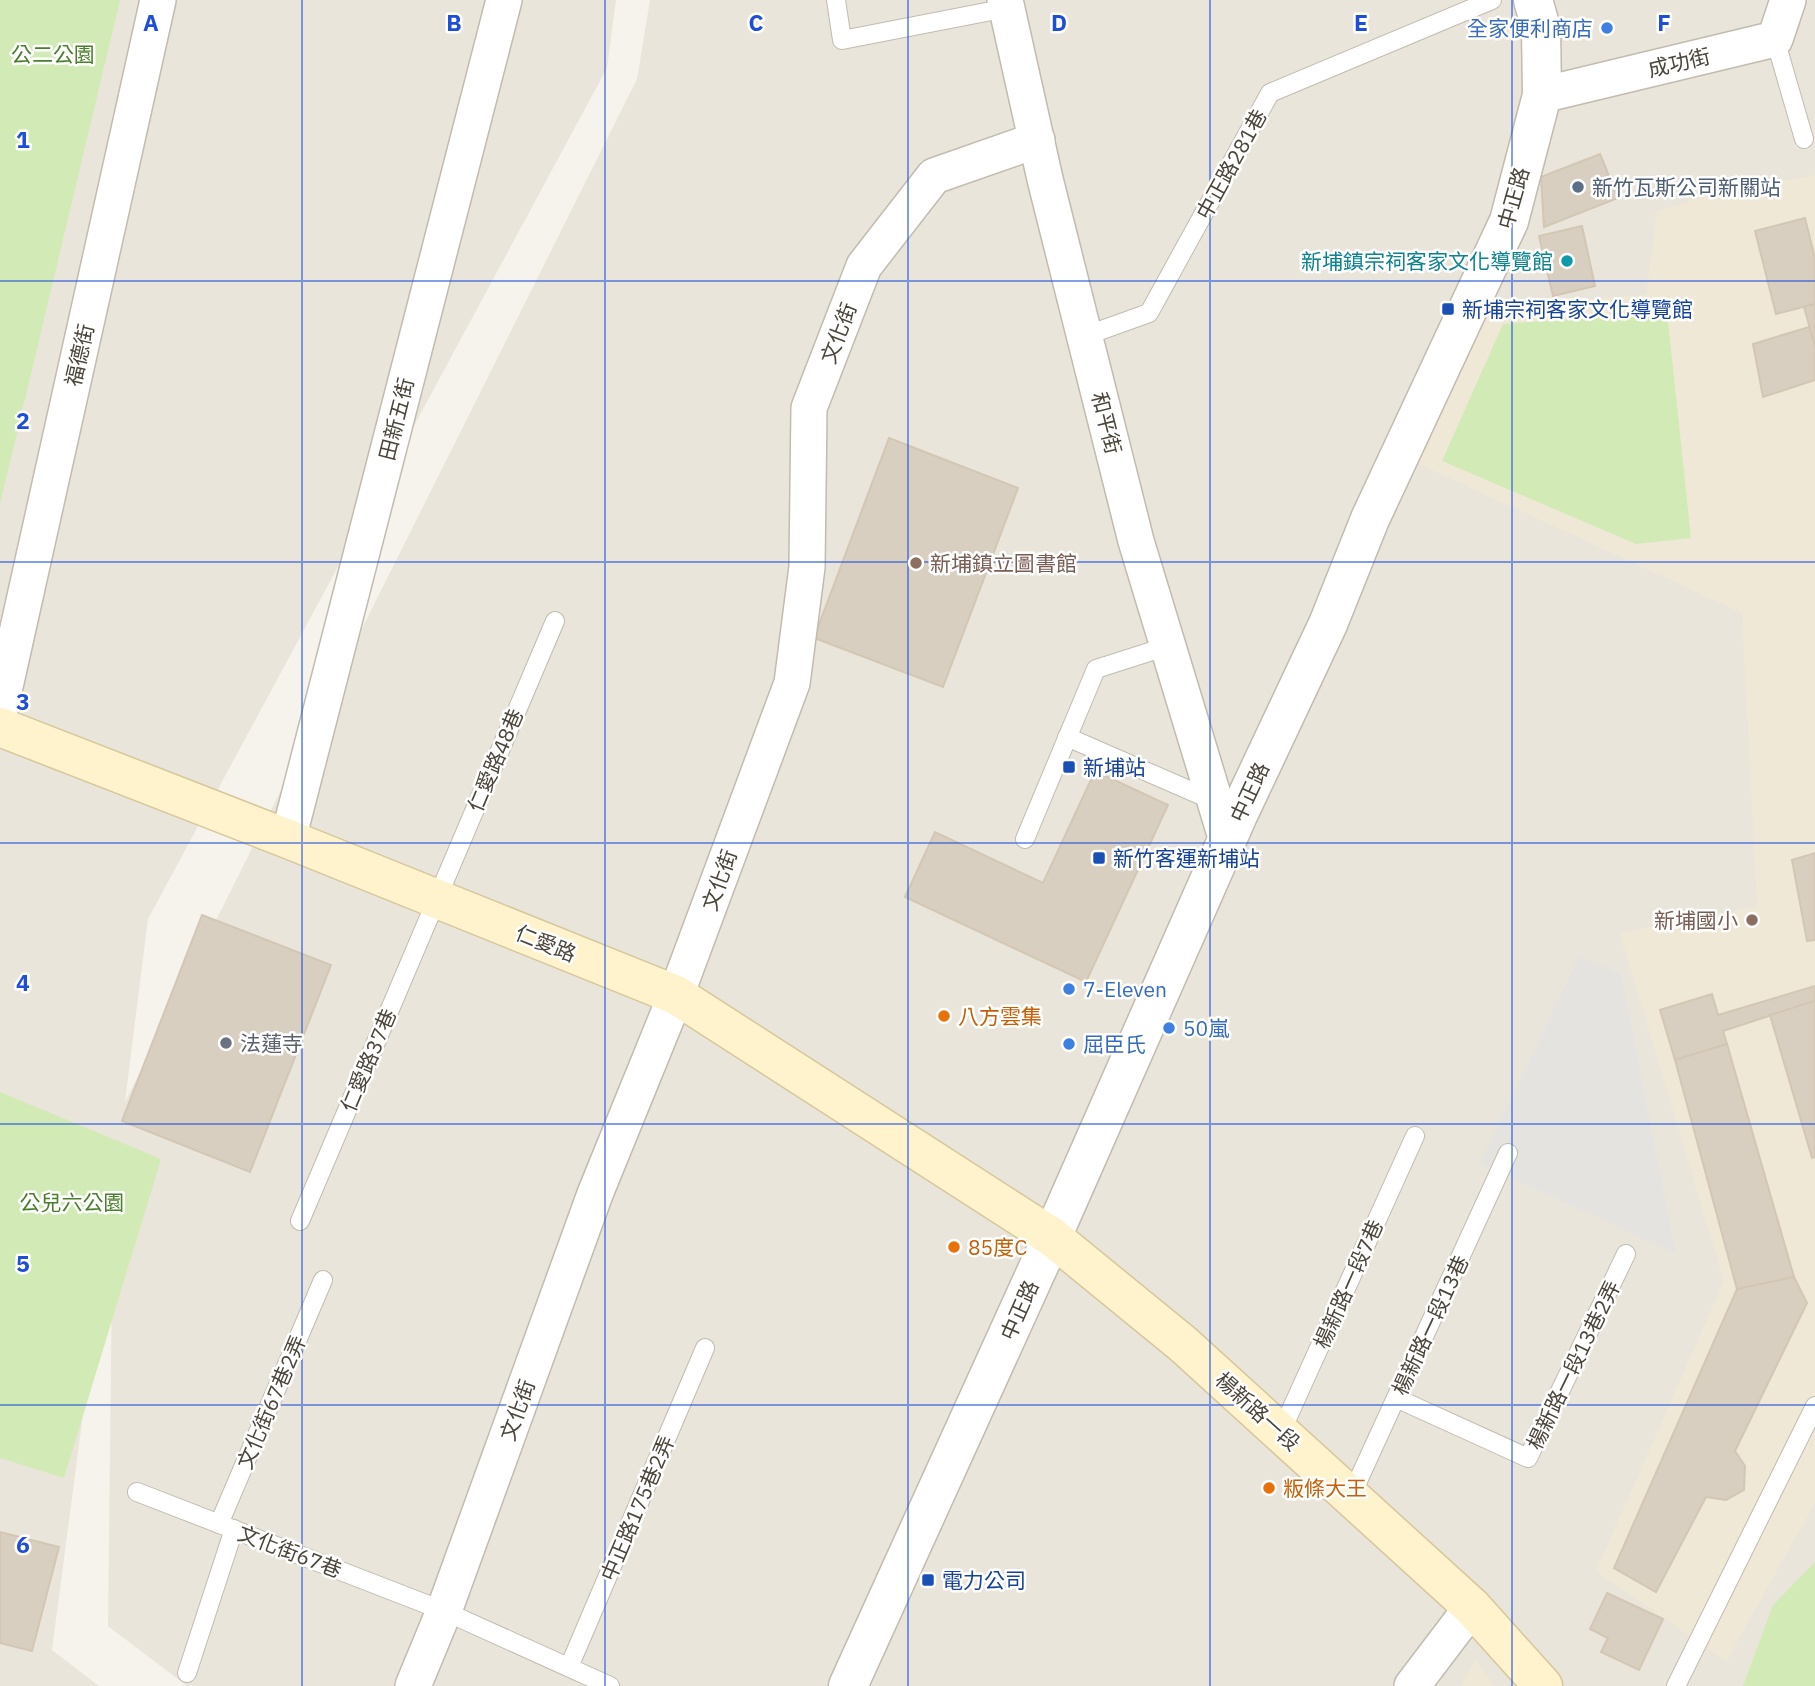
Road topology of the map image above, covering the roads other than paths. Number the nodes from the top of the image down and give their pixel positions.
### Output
1 (158, 0) edge
2 (504, 0) edge
3 (836, 0) edge
4 (1492, 0) edge
5 (1533, 0) edge
6 (1788, 0) edge
7 (1006, 4) edge
8 (1775, 39) junction
9 (1542, 95) junction
10 (1804, 139) dead end
11 (1037, 140) junction
12 (1085, 336) junction
13 (555, 621) dead end
14 (1168, 646) junction
15 (0, 709) edge
16 (0, 727) edge
17 (1068, 737) junction
18 (1227, 819) junction
19 (288, 839) junction
20 (1025, 839) dead end
21 (436, 899) junction
22 (676, 995) junction
23 (1415, 1136) dead end
24 (1508, 1153) dead end
25 (300, 1221) dead end
26 (1052, 1237) junction
27 (1626, 1254) dead end
28 (323, 1280) dead end
29 (705, 1348) dead end
30 (1396, 1398) junction
31 (1815, 1406) edge
32 (1281, 1432) junction
33 (137, 1492) dead end
34 (1351, 1496) junction
35 (226, 1527) junction
36 (1472, 1607) junction
37 (444, 1611) junction
38 (569, 1667) junction
39 (187, 1673) dead end
40 (602, 1684) edge
41 (414, 1686) edge
42 (848, 1686) edge
43 (1412, 1686) edge
44 (1543, 1686) edge
45 (1676, 1686) edge

1 - 15 street, 福德街
2 - 19 street, 田新五街
3 - 7 lane
4 - 12 lane, 中正路281巷
5 - 9 street, 中正路
6 - 8 street
7 - 11 street, 和平街
8 - 9 street, 成功街
8 - 10 lane
9 - 18 street, 中正路
11 - 12 street, 和平街
11 - 22 street, 文化街
12 - 14 street, 和平街
13 - 21 lane, 仁愛路48巷
14 - 17 lane
14 - 18 street, 和平街
16 - 19 main road, 仁愛路
17 - 18 lane
17 - 20 lane
18 - 26 street, 中正路
19 - 21 main road, 仁愛路
21 - 22 main road, 仁愛路
21 - 25 lane, 仁愛路37巷
22 - 26 main road, 仁愛路
22 - 37 street, 文化街
23 - 32 lane, 楊新路一段7巷
24 - 30 lane, 楊新路一段13巷
26 - 32 main road, 楊新路一段
26 - 42 street, 中正路
27 - 30 lane, 楊新路一段13巷2弄
28 - 35 lane, 文化街67巷2弄
29 - 38 lane, 中正路175巷2弄
30 - 34 lane, 楊新路一段13巷
31 - 45 lane
32 - 34 main road, 楊新路一段
33 - 35 lane, 文化街67巷
34 - 36 main road, 楊新路一段
35 - 37 lane, 文化街67巷
35 - 39 lane, 文化街67巷2弄
36 - 43 street
36 - 44 main road, 楊新路一段
37 - 38 lane, 文化街67巷
37 - 41 street, 文化街
38 - 40 lane, 文化街67巷

